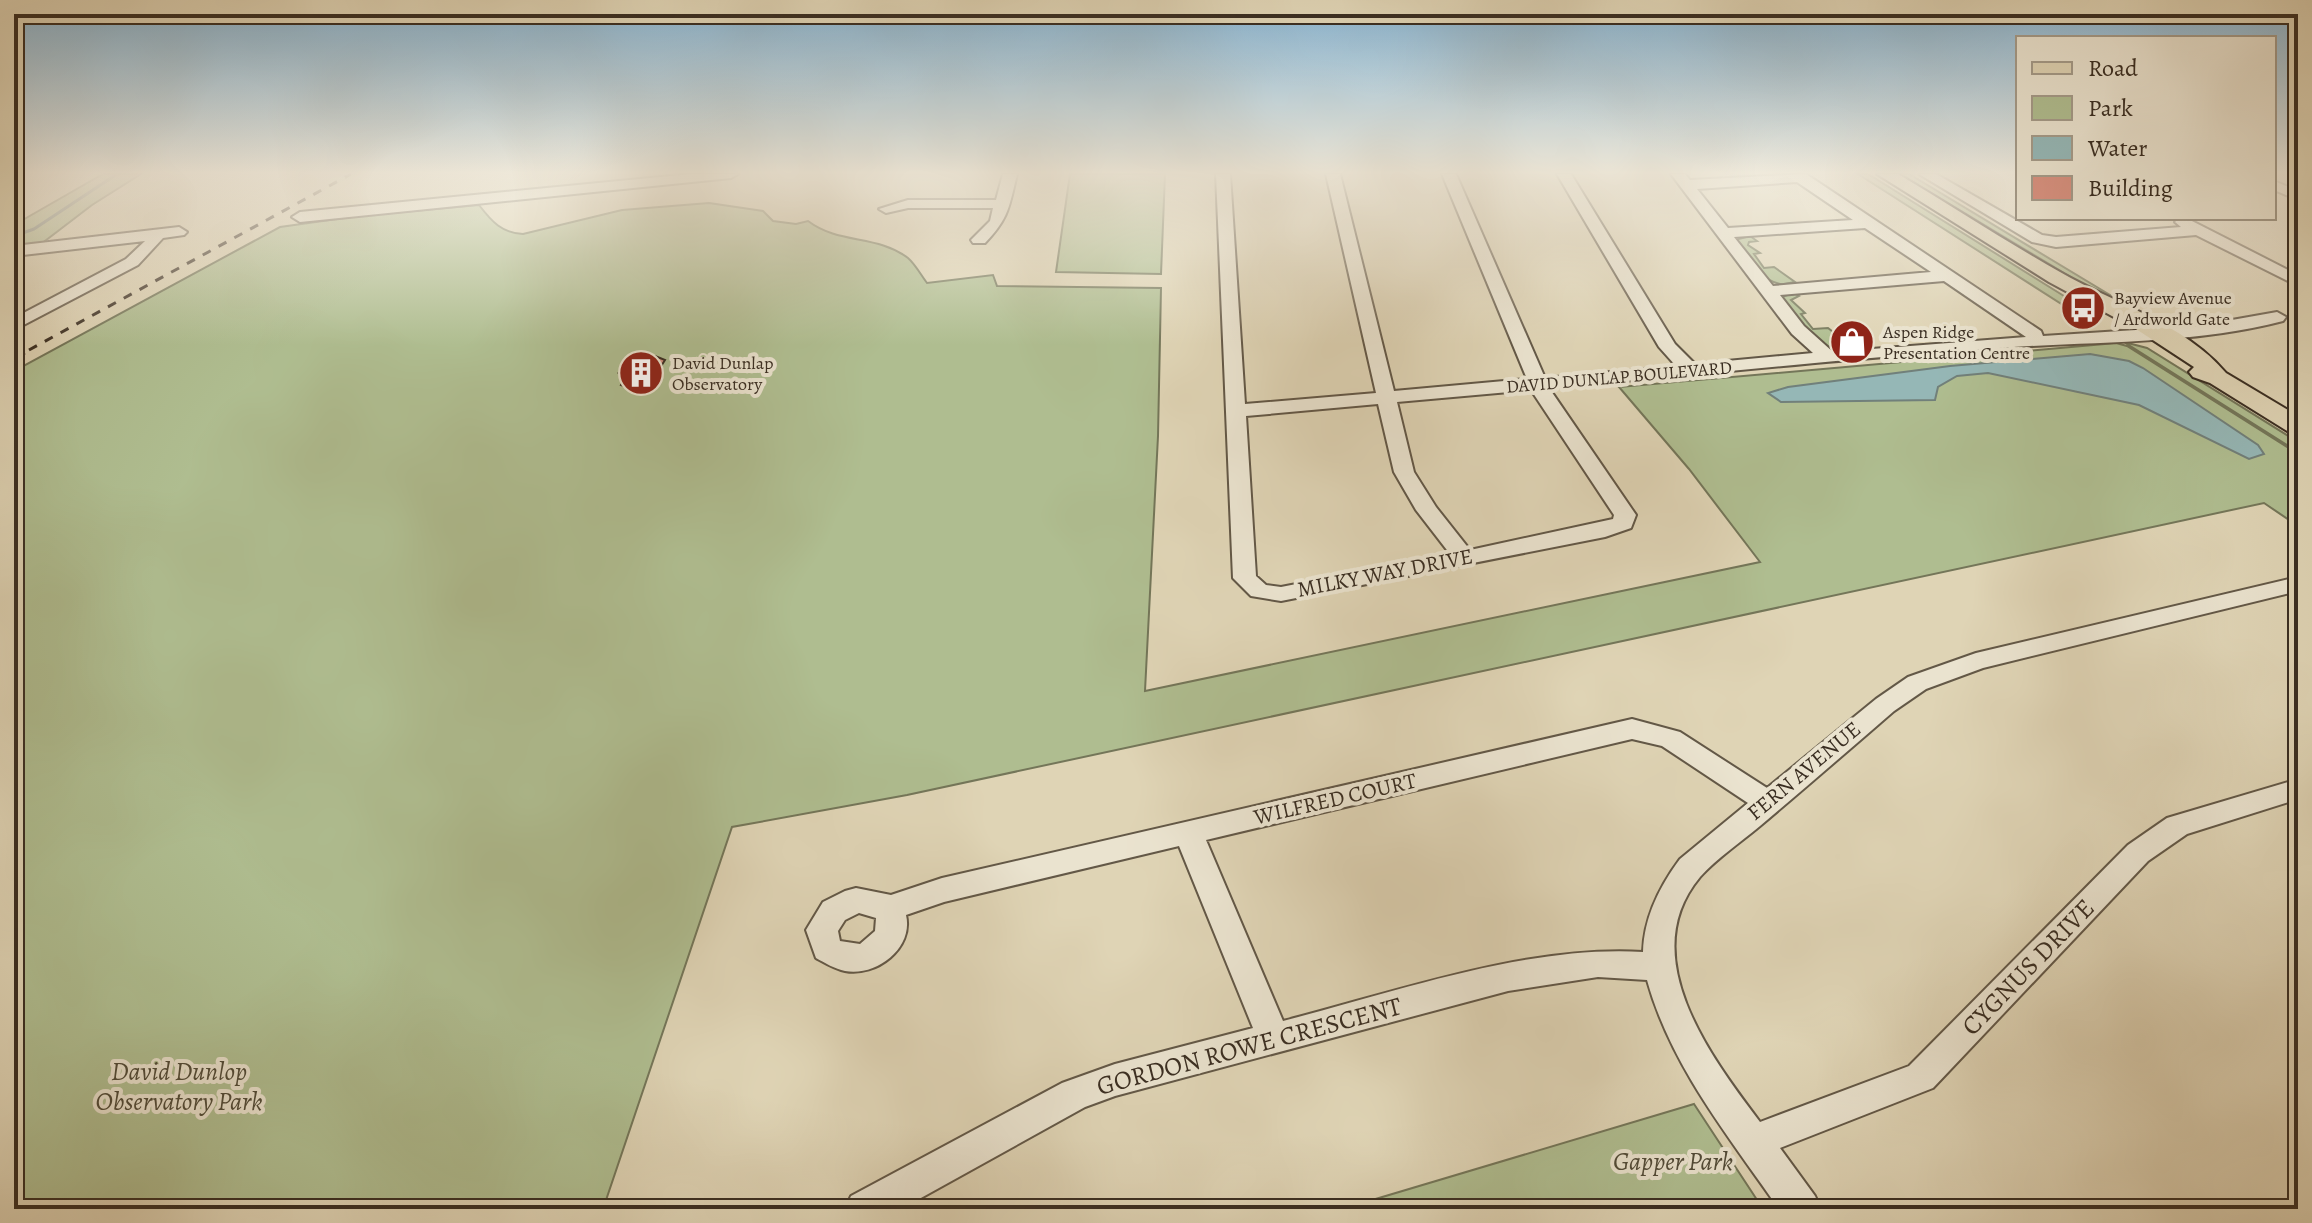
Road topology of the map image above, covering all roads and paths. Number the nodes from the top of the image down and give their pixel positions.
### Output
1 (988, 231) edge
2 (1226, 231) edge
3 (1347, 231) edge
4 (1473, 231) edge
5 (1598, 231) edge
6 (1752, 231) edge
7 (1881, 231) edge
8 (1979, 231) edge
9 (2024, 231) edge
10 (2184, 231) edge
11 (2199, 231) edge
12 (179, 232) dead end
13 (1724, 233) joint
14 (158, 235) junction
15 (979, 240) dead end
16 (14, 251) edge
17 (1948, 276) junction
18 (2298, 281) edge
19 (1769, 291) junction
20 (22, 315) edge
21 (2298, 315) edge
22 (14, 325) edge
23 (2141, 330) junction
24 (2035, 335) junction
25 (2002, 342) junction
26 (1829, 358) junction
27 (1691, 371) junction
28 (1539, 385) junction
29 (1388, 399) junction
30 (1236, 411) junction
31 (2298, 427) edge
32 (1464, 557) junction
33 (2298, 584) edge
34 (2298, 789) edge
35 (1767, 802) junction
36 (1189, 834) junction
37 (888, 909) dead end
38 (1660, 967) junction
39 (1274, 1038) junction
40 (1754, 1141) junction
41 (864, 1209) edge
42 (1802, 1209) edge

1 - 15 street
2 - 30 street, MILKY WAY DRIVE
3 - 29 street
4 - 28 street
5 - 27 street
6 - 13 street
7 - 17 street
8 - 23 main road
9 - 10 street
11 - 18 street
12 - 14 street
13 - 19 street
14 - 16 street
14 - 20 street
17 - 19 street
17 - 24 street
19 - 26 street
20 - 22 street
21 - 23 street
23 - 24 street, DAVID DUNLAP BOULEVARD
23 - 25 street, DAVID DUNLAP BOULEVARD
23 - 31 main road
24 - 25 street, DAVID DUNLAP BOULEVARD
25 - 26 street, DAVID DUNLAP BOULEVARD
26 - 27 street, DAVID DUNLAP BOULEVARD
27 - 28 street, DAVID DUNLAP BOULEVARD
28 - 29 street, DAVID DUNLAP BOULEVARD
28 - 32 street, MILKY WAY DRIVE
29 - 30 street, DAVID DUNLAP BOULEVARD
29 - 32 street
30 - 32 street, MILKY WAY DRIVE
33 - 35 street, FERN AVENUE
34 - 40 street, CYGNUS DRIVE
35 - 36 street, WILFRED COURT
35 - 38 street, FERN AVENUE
36 - 37 street, WILFRED COURT
36 - 39 street
38 - 39 street, GORDON ROWE CRESCENT
38 - 40 street, FERN AVENUE
39 - 41 street, GORDON ROWE CRESCENT
40 - 42 street, FERN AVENUE

